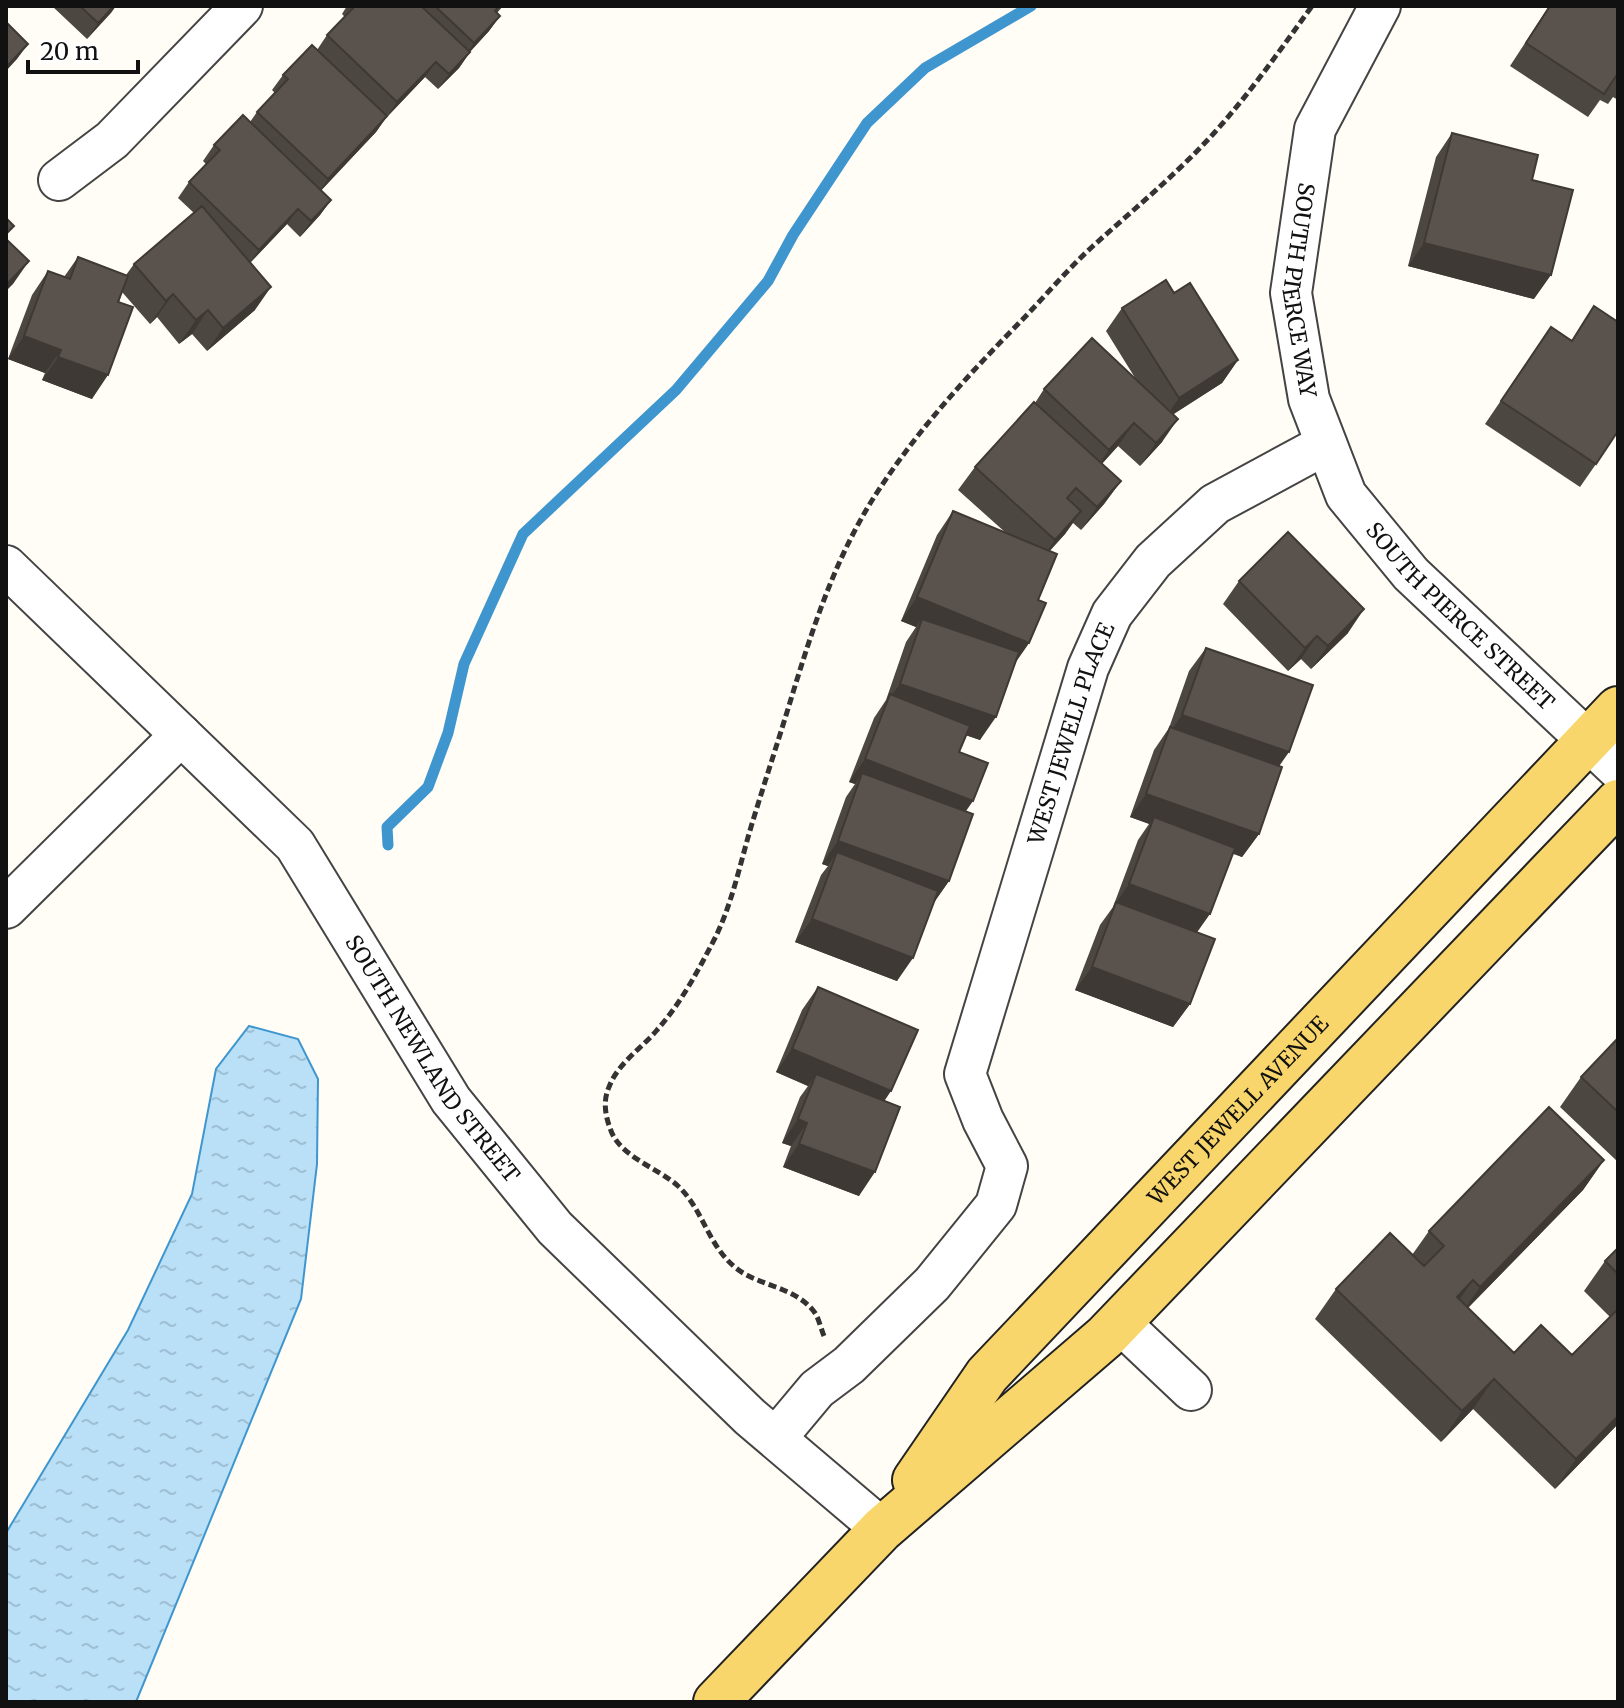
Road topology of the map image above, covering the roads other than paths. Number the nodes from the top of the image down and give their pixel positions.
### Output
1 (242, 6) edge
2 (1380, 6) edge
3 (59, 180) dead end
4 (1326, 444) junction
5 (6, 566) edge
6 (1618, 709) edge
7 (181, 735) junction
8 (1602, 755) edge
9 (1618, 802) edge
10 (6, 908) edge
11 (1119, 1322) junction
12 (1191, 1390) dead end
13 (776, 1438) junction
14 (882, 1529) junction
15 (716, 1702) edge

1 - 3 street
2 - 4 street, SOUTH PIERCE WAY
4 - 8 street, SOUTH PIERCE STREET
4 - 13 street, WEST JEWELL PLACE
5 - 7 street, SOUTH NEWLAND STREET
6 - 8 main road, WEST JEWELL AVENUE
7 - 10 street
7 - 13 street, SOUTH NEWLAND STREET
8 - 14 main road, WEST JEWELL AVENUE
9 - 11 main road, WEST JEWELL AVENUE
11 - 12 street
11 - 14 main road, WEST JEWELL AVENUE
13 - 14 street, SOUTH NEWLAND STREET
14 - 15 main road, WEST JEWELL AVENUE

